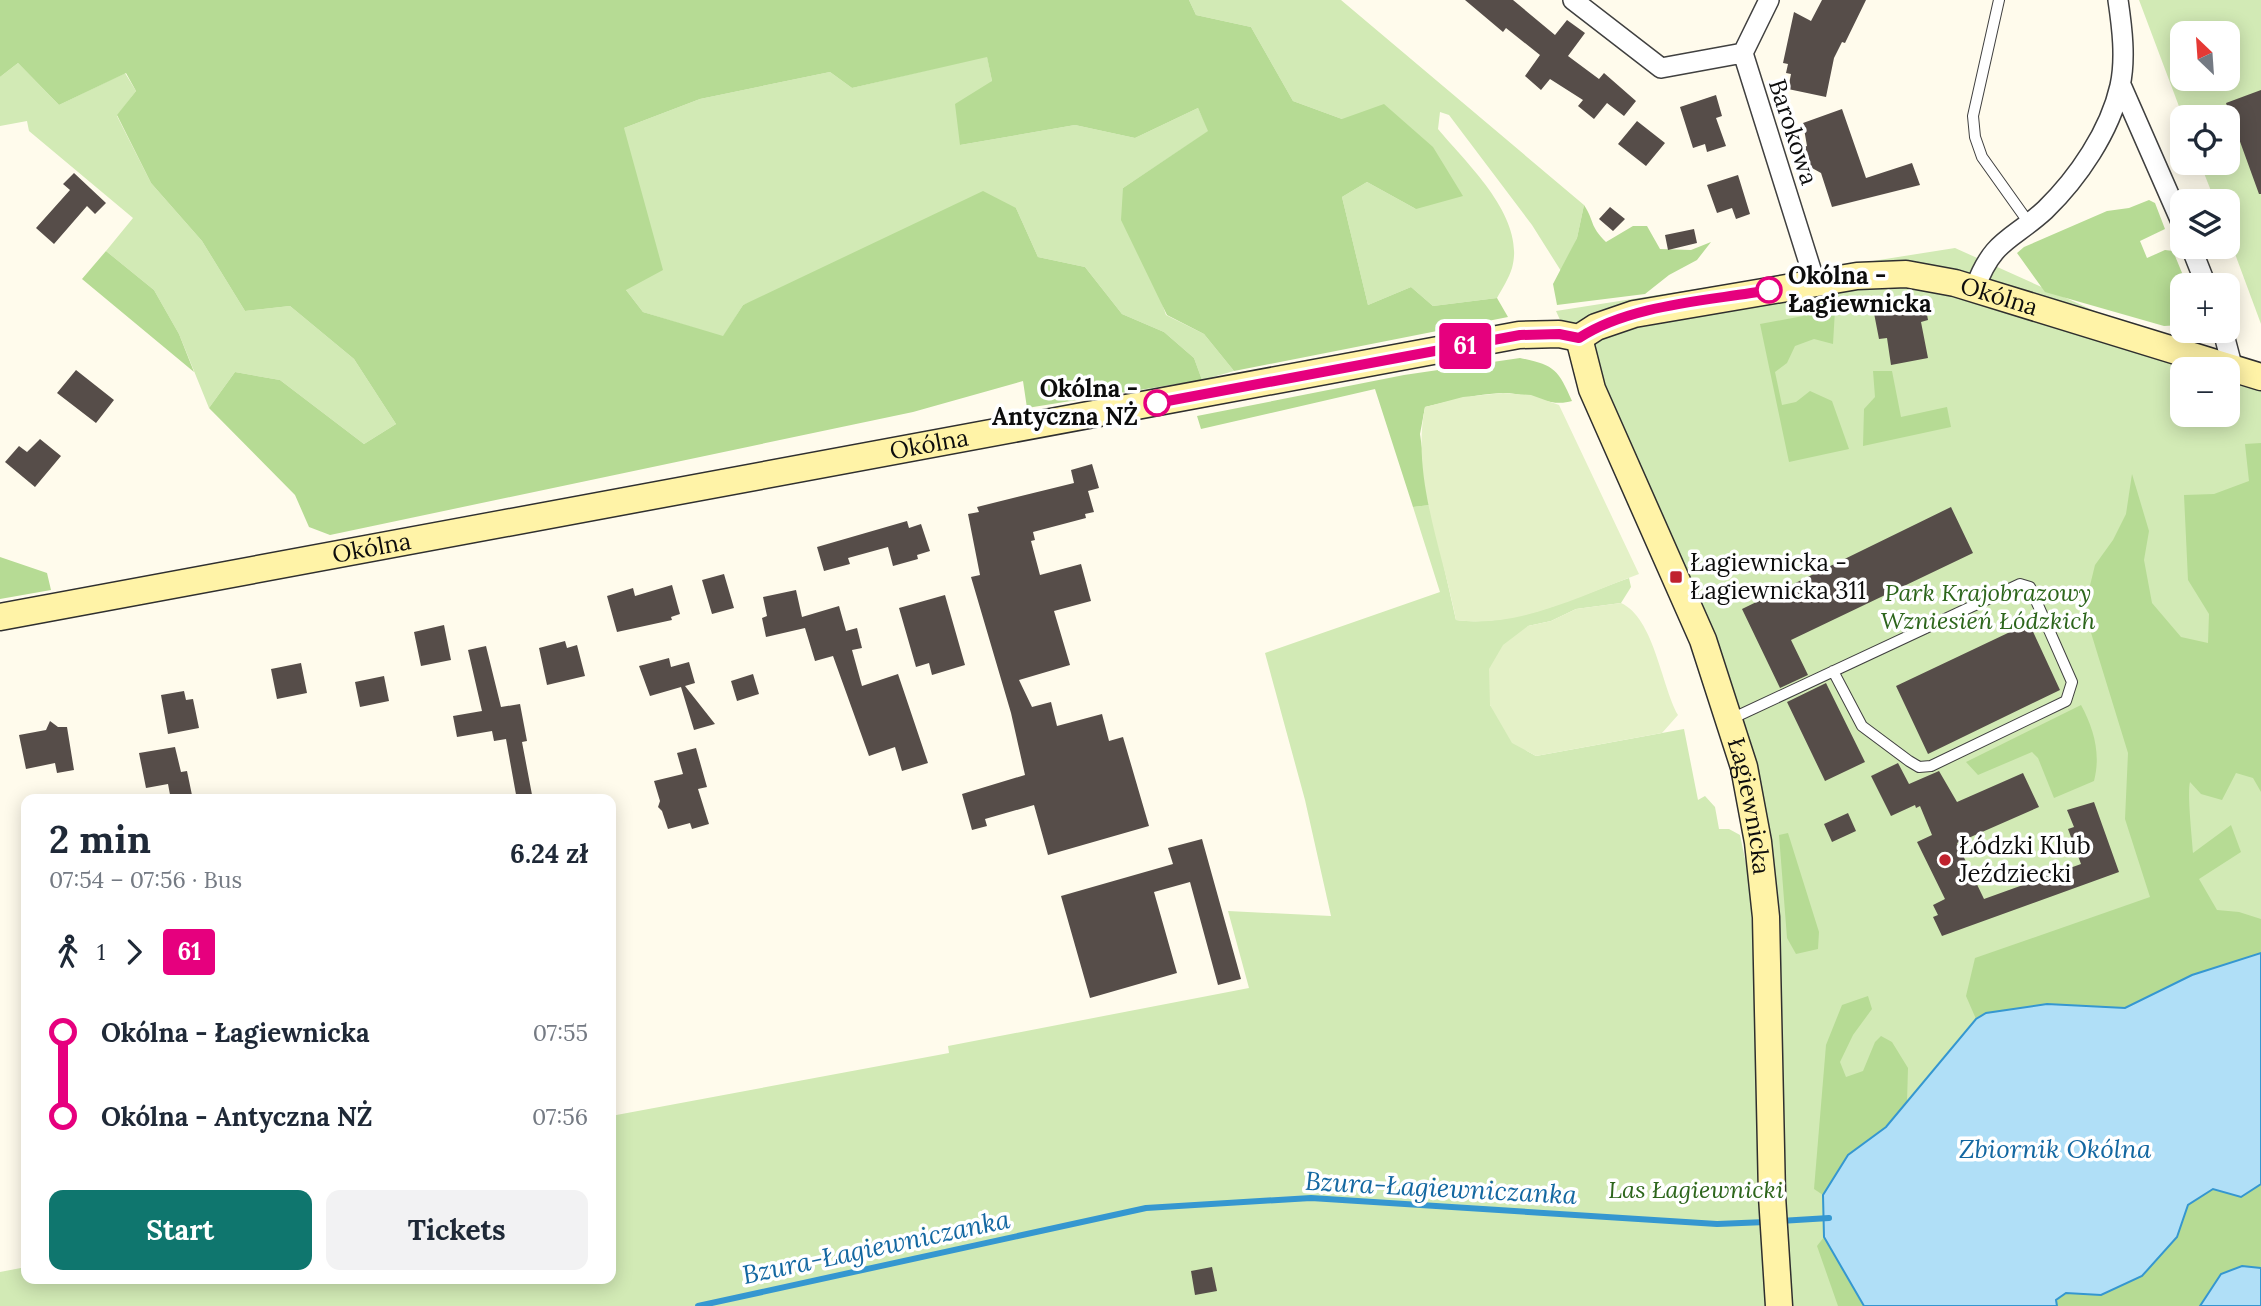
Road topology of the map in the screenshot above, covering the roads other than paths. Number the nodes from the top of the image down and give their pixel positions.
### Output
1 (1573, 0) edge
2 (1769, 0) edge
3 (1998, 0) edge
4 (2119, 0) edge
5 (1742, 54) junction
6 (2120, 85) junction
7 (2170, 197) edge
8 (2029, 222) junction
9 (1815, 282) junction
10 (1975, 288) junction
11 (1579, 338) junction
12 (2195, 357) edge
13 (2240, 371) edge
14 (2261, 377) edge
15 (0, 617) edge
16 (1833, 671) junction
17 (1731, 720) junction
18 (1779, 1306) edge

1 - 5 street
2 - 5 street, Barokowa
3 - 8 lane
4 - 6 street
5 - 9 street, Barokowa
6 - 7 street
6 - 8 street
8 - 10 street
9 - 10 street, Okólna
9 - 11 street, Okólna
10 - 12 street, Okólna
11 - 15 street, Okólna
11 - 17 street, Łagiewnicka
13 - 14 street, Okólna
16 - 16 lane
16 - 17 lane
17 - 18 street, Łagiewnicka

